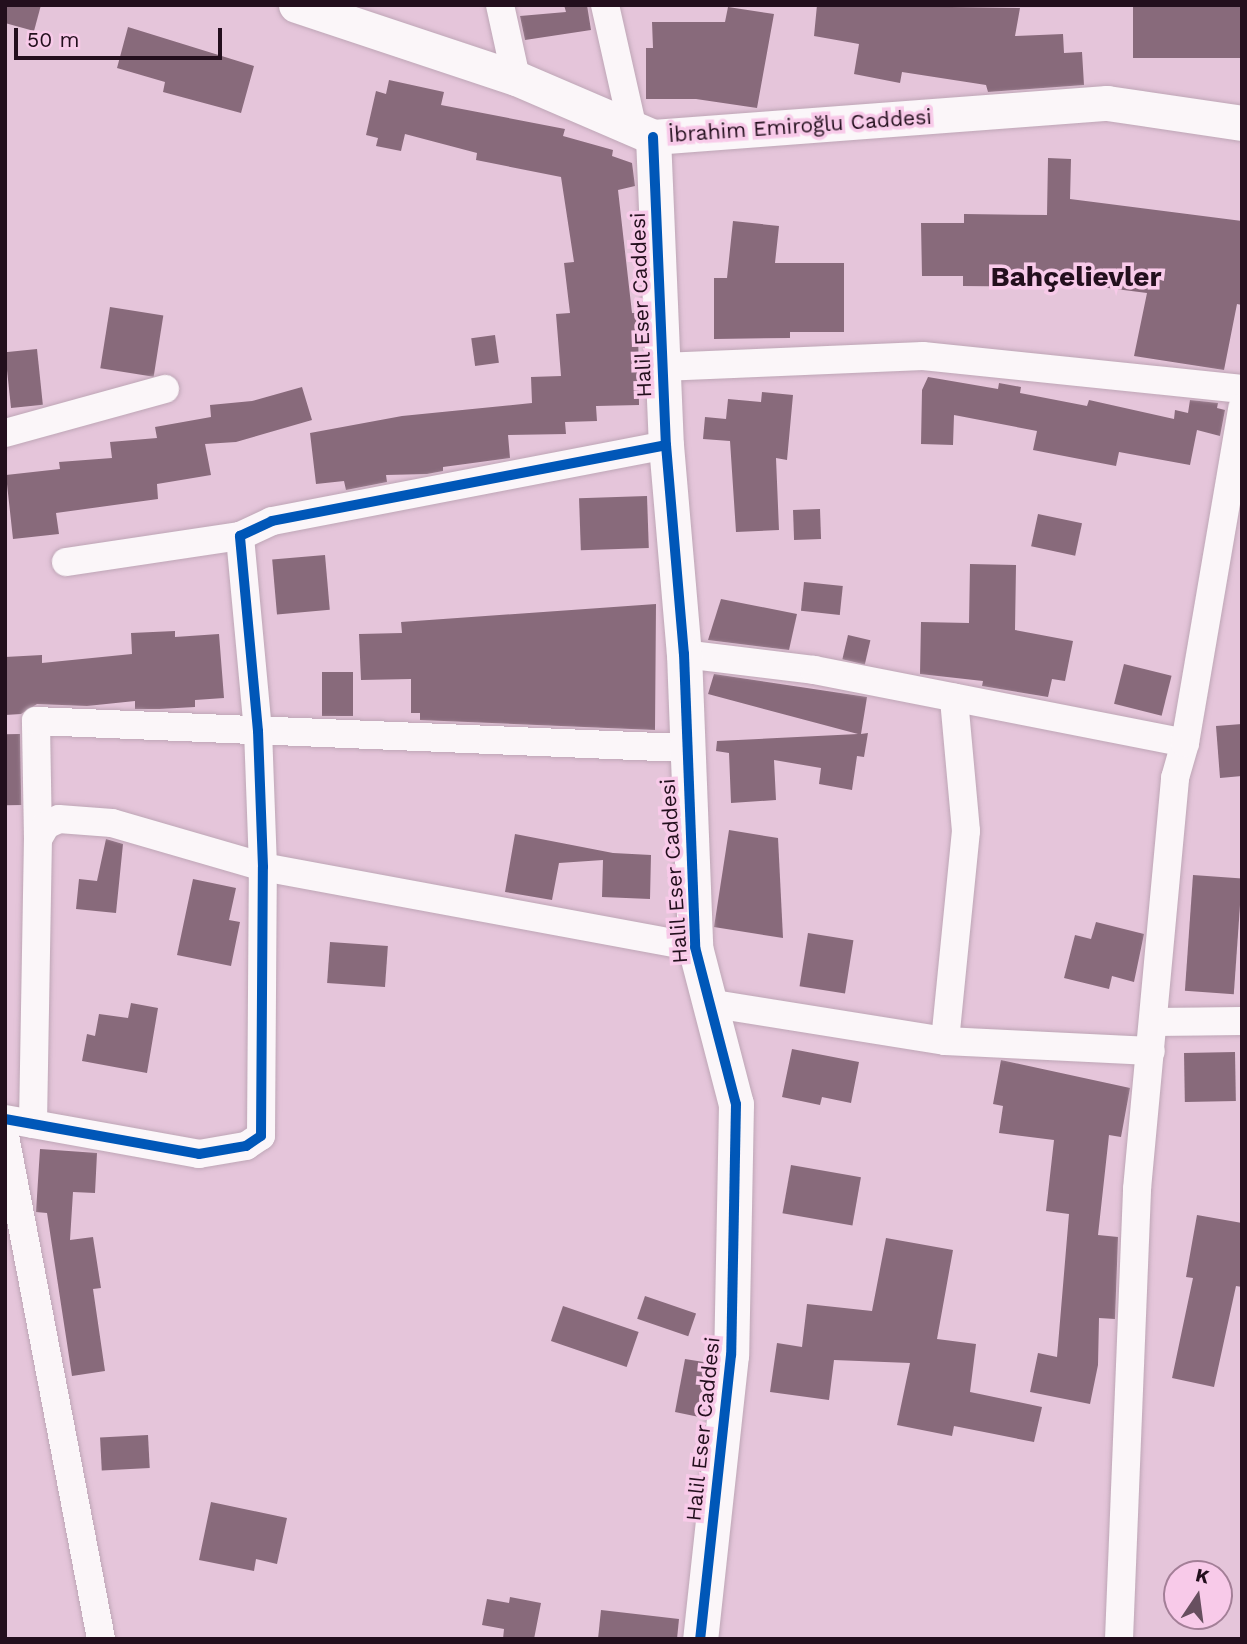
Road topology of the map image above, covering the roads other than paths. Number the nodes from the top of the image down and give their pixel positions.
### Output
1 (296, 5) edge
2 (499, 5) edge
3 (605, 5) edge
4 (516, 78) junction
5 (1242, 123) edge
6 (643, 131) junction
7 (662, 366) junction
8 (165, 389) dead end
9 (1242, 389) edge
10 (1242, 408) edge
11 (5, 433) edge
12 (666, 445) junction
13 (240, 536) junction
14 (66, 562) dead end
15 (684, 654) junction
16 (954, 698) junction
17 (258, 731) junction
18 (1185, 743) junction
19 (684, 748) junction
20 (38, 839) junction
21 (263, 867) junction
22 (695, 947) junction
23 (708, 1003) junction
24 (1242, 1021) edge
25 (1153, 1022) junction
26 (945, 1041) junction
27 (1151, 1051) junction
28 (5, 1119) edge
29 (33, 1124) junction
30 (5, 1136) edge
31 (100, 1639) edge
32 (700, 1639) edge
33 (1119, 1639) edge

1 - 4 street, İbrahim Emiroğlu Caddesi
2 - 4 street
3 - 6 street
4 - 6 street, İbrahim Emiroğlu Caddesi
5 - 6 street, İbrahim Emiroğlu Caddesi
6 - 7 street, Halil Eser Caddesi
7 - 9 street
7 - 12 street, Halil Eser Caddesi
8 - 11 street
10 - 18 street
12 - 13 street
12 - 15 street, Halil Eser Caddesi
13 - 14 street
13 - 17 street
15 - 16 street
15 - 19 street, Halil Eser Caddesi
16 - 18 street
16 - 26 street
17 - 19 street
17 - 20 street
17 - 21 street
18 - 25 street
19 - 22 street, Halil Eser Caddesi
20 - 21 street
20 - 29 street
21 - 22 street
21 - 29 street
22 - 23 street, Halil Eser Caddesi
23 - 26 street
23 - 32 street, Halil Eser Caddesi
24 - 25 street
25 - 27 street
26 - 27 street
27 - 33 street
28 - 29 street
30 - 31 street

